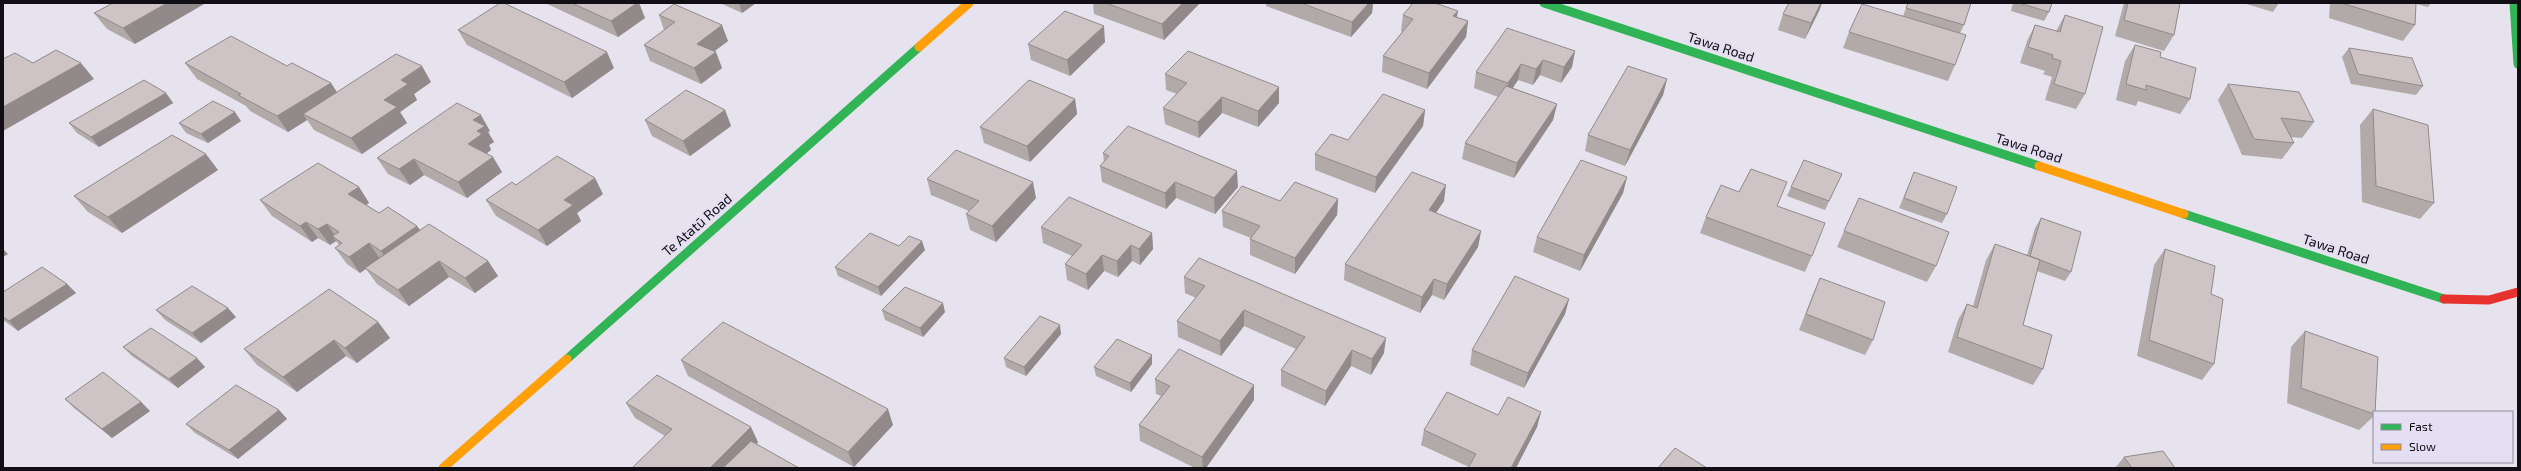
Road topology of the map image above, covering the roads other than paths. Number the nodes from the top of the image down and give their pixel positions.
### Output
1 (969, 3) edge
2 (1544, 3) edge
3 (2514, 3) edge
4 (2518, 64) edge
5 (2518, 292) edge
6 (443, 468) edge

1 - 6 street, Te Atatū Road
2 - 5 street, Tawa Road
3 - 4 street

